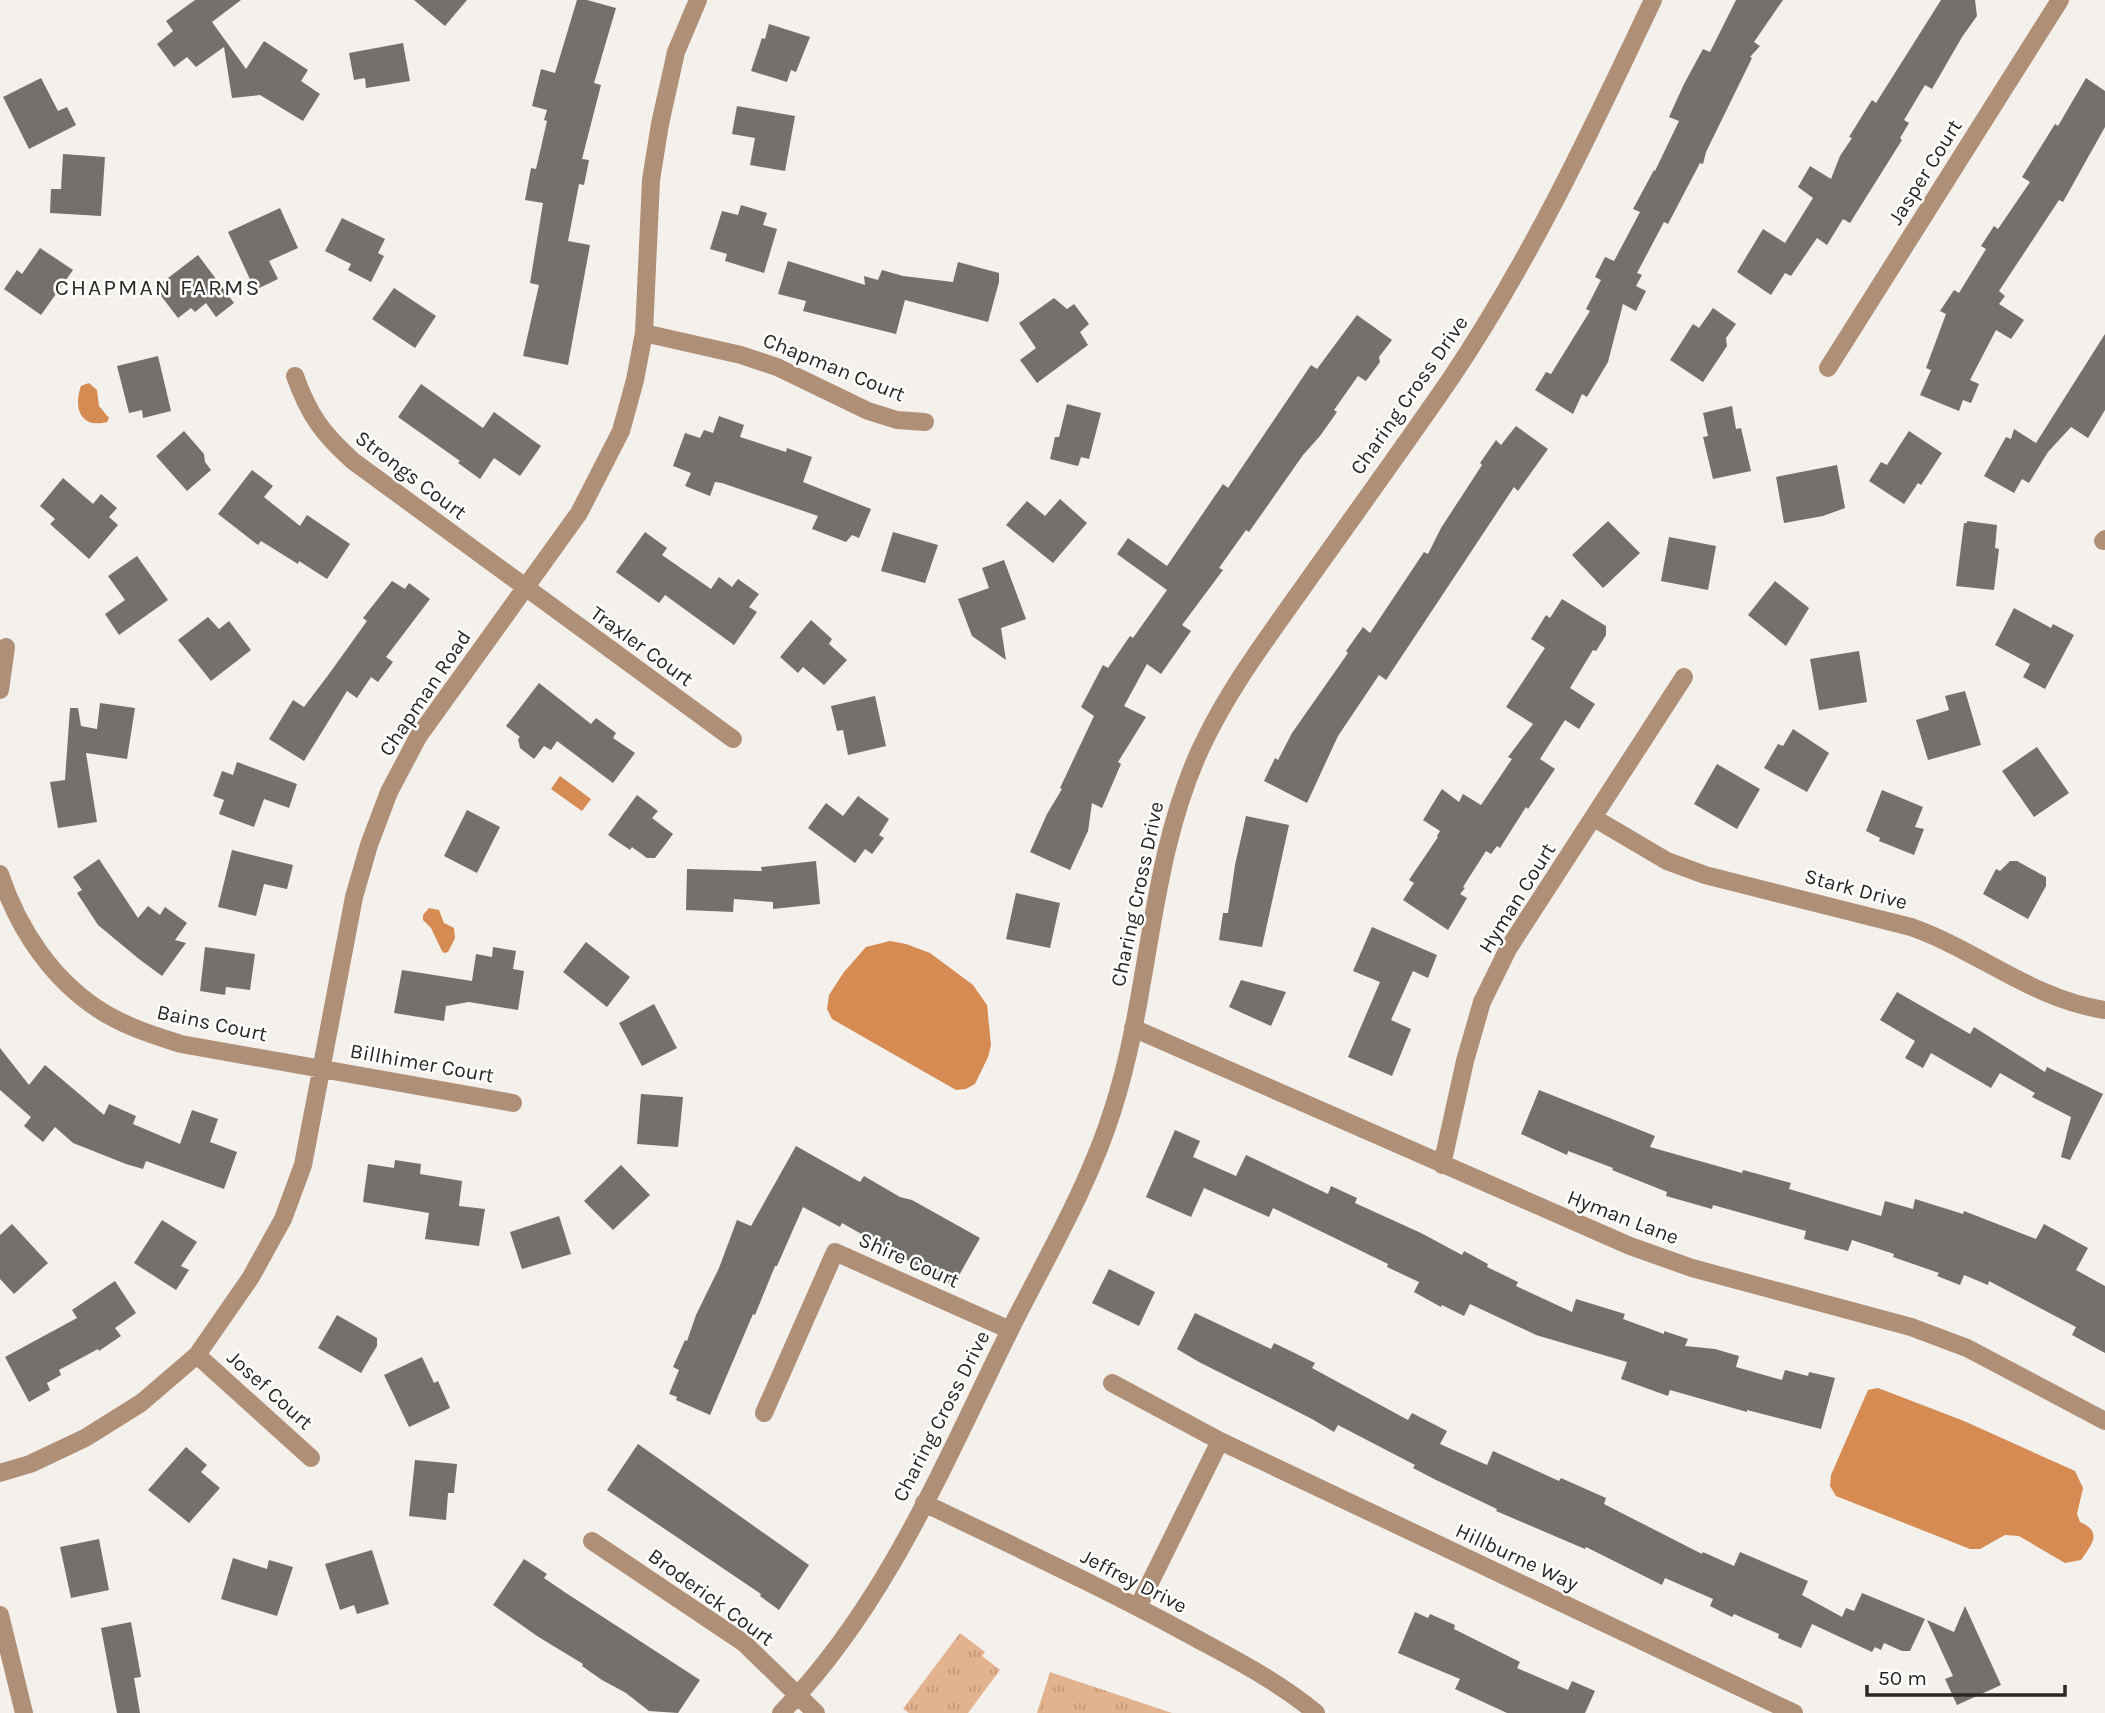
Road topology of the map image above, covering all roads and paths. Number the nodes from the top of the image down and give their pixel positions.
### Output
1 (698, 0) edge
2 (1653, 0) edge
3 (2060, 0) edge
4 (644, 333) junction
5 (1828, 368) dead end
6 (295, 376) dead end
7 (925, 422) dead end
8 (524, 589) junction
9 (6, 647) dead end
10 (1684, 677) dead end
11 (0, 691) edge
12 (733, 739) dead end
13 (1594, 818) junction
14 (0, 874) edge
15 (2105, 1010) edge
16 (1133, 1028) junction
17 (323, 1069) junction
18 (513, 1103) dead end
19 (1442, 1165) junction
20 (1010, 1330) junction
21 (197, 1355) junction
22 (1112, 1383) dead end
23 (764, 1413) dead end
24 (2105, 1421) edge
25 (1220, 1441) junction
26 (312, 1458) dead end
27 (0, 1473) edge
28 (924, 1503) junction
29 (592, 1541) dead end
30 (1138, 1607) junction
31 (0, 1615) edge
32 (797, 1696) junction
33 (24, 1713) edge
34 (781, 1713) edge
35 (816, 1713) edge
36 (1316, 1713) edge
37 (1794, 1713) edge

1 - 4 street, Chapman Road
2 - 16 street, Charing Cross Drive
3 - 5 street, Jasper Court
4 - 7 street, Chapman Court
4 - 8 street, Chapman Road
6 - 8 street, Strongs Court
8 - 12 street, Traxler Court
8 - 17 street, Chapman Road
9 - 11 street
10 - 13 street, Hyman Court
13 - 15 street, Stark Drive
13 - 19 street, Hyman Court
14 - 17 street, Bains Court
16 - 19 street, Hyman Lane
16 - 20 street, Charing Cross Drive
17 - 18 street, Billhimer Court
17 - 21 street, Chapman Road
19 - 24 street, Hyman Lane
20 - 23 street, Shire Court
20 - 28 street, Charing Cross Drive
21 - 26 street, Josef Court
21 - 27 street, Chapman Road
22 - 25 street, Hillburne Way
25 - 30 street
25 - 37 street, Hillburne Way
28 - 30 street, Jeffrey Drive
28 - 32 street, Charing Cross Drive
29 - 32 street, Broderick Court
30 - 36 street, Jeffrey Drive
31 - 33 street
32 - 34 street, Charing Cross Drive
32 - 35 street, Broderick Court

